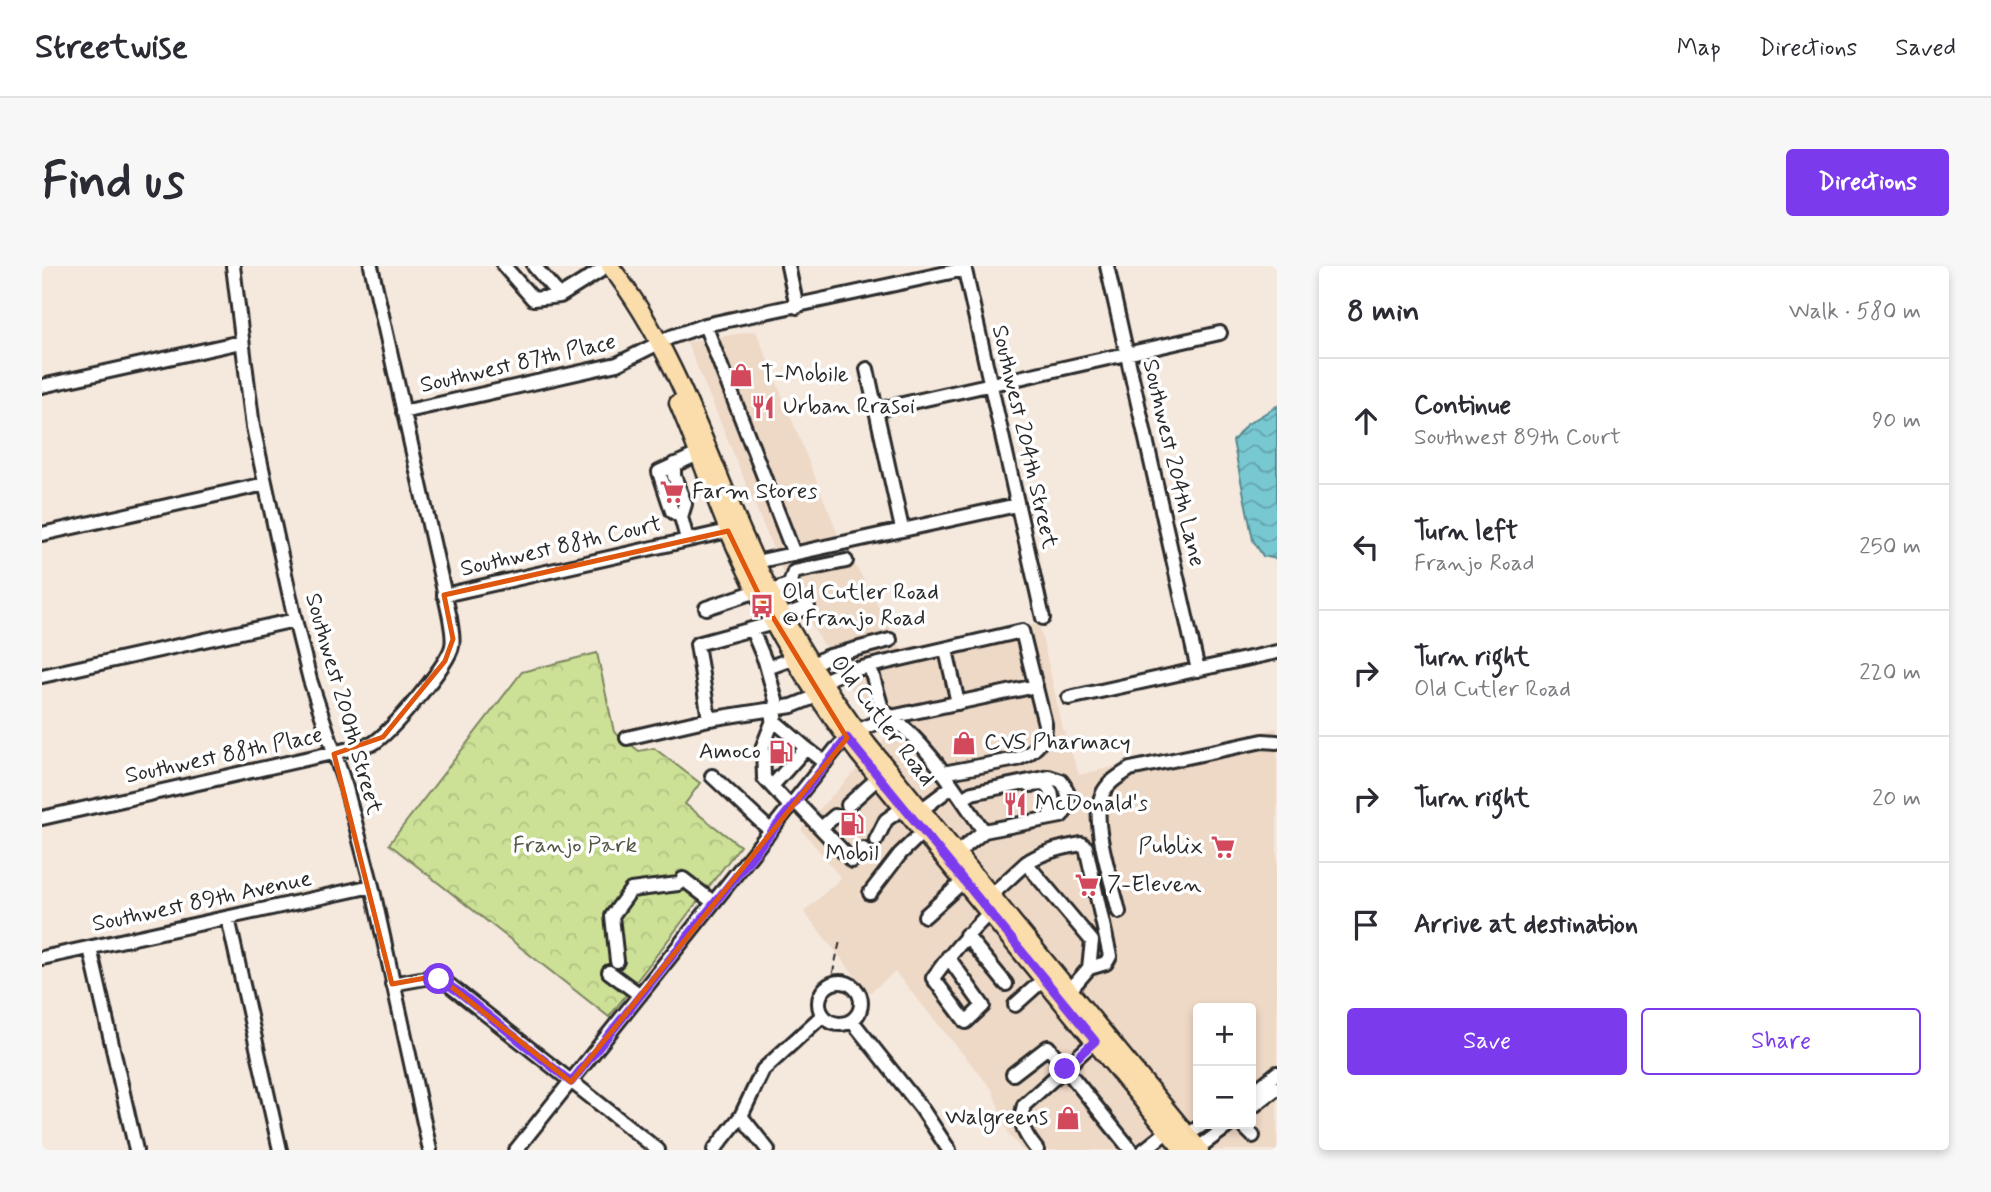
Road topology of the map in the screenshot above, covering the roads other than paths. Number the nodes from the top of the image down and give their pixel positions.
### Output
1 (233, 266) edge
2 (371, 266) edge
3 (503, 266) edge
4 (534, 266) edge
5 (788, 266) edge
6 (1107, 266) edge
7 (964, 267) edge
8 (602, 268) edge
9 (560, 296) junction
10 (797, 307) junction
11 (705, 325) junction
12 (1220, 333) dead end
13 (242, 342) junction
14 (656, 346) junction
15 (1126, 354) junction
16 (867, 369) dead end
17 (990, 384) junction
18 (42, 386) edge
19 (876, 410) junction
20 (403, 412) junction
21 (704, 452) junction
22 (265, 484) junction
23 (1017, 505) junction
24 (902, 529) junction
25 (728, 531) junction
26 (42, 534) edge
27 (687, 539) junction
28 (816, 549) junction
29 (794, 554) junction
30 (846, 561) dead end
31 (756, 562) junction
32 (820, 566) junction
33 (765, 589) junction
34 (444, 595) junction
35 (808, 607) dead end
36 (706, 608) dead end
37 (1042, 618) dead end
38 (295, 620) junction
39 (778, 620) junction
40 (752, 630) junction
41 (890, 640) dead end
42 (946, 650) junction
43 (1277, 652) edge
44 (794, 658) junction
45 (812, 665) junction
46 (870, 666) junction
47 (767, 668) junction
48 (1198, 670) junction
49 (42, 676) edge
50 (1036, 686) junction
51 (820, 688) junction
52 (1069, 698) dead end
53 (958, 703) junction
54 (775, 714) junction
55 (891, 717) junction
56 (709, 719) junction
57 (852, 734) junction
58 (626, 738) dead end
59 (1277, 742) edge
60 (806, 748) junction
61 (334, 754) junction
62 (825, 763) junction
63 (943, 774) junction
64 (712, 776) dead end
65 (879, 777) junction
66 (772, 786) junction
67 (953, 786) junction
68 (981, 791) junction
69 (962, 799) junction
70 (792, 804) junction
71 (848, 805) dead end
72 (904, 807) junction
73 (921, 810) junction
74 (835, 816) dead end
75 (42, 818) edge
76 (1049, 818) junction
77 (928, 827) junction
78 (821, 828) junction
79 (771, 831) junction
80 (984, 831) junction
81 (876, 839) dead end
82 (863, 849) dead end
83 (952, 858) junction
84 (1026, 863) junction
85 (968, 877) junction
86 (372, 887) junction
87 (870, 893) dead end
88 (713, 902) junction
89 (988, 904) junction
90 (1119, 912) dead end
91 (925, 916) dead end
92 (228, 918) junction
93 (966, 935) junction
94 (90, 948) junction
95 (948, 957) junction
96 (42, 958) edge
97 (1089, 968) junction
98 (1048, 975) junction
99 (392, 984) junction
100 (1006, 984) dead end
101 (640, 995) junction
102 (1065, 996) junction
103 (1015, 1005) dead end
104 (822, 1015) junction
105 (852, 1021) junction
106 (1100, 1038) junction
107 (1065, 1069) junction
108 (1013, 1073) dead end
109 (1277, 1073) edge
110 (571, 1082) junction
111 (1277, 1088) edge
112 (1256, 1090) edge
113 (1256, 1104) edge
114 (741, 1116) junction
115 (1199, 1129) edge
116 (1218, 1129) edge
117 (1246, 1129) edge
118 (1253, 1136) dead end
119 (1185, 1142) edge
120 (136, 1150) edge
121 (280, 1150) edge
122 (430, 1150) edge
123 (516, 1150) edge
124 (658, 1150) edge
125 (714, 1150) edge
126 (768, 1150) edge
127 (949, 1150) edge
128 (1037, 1150) edge
129 (1131, 1150) edge
130 (1144, 1150) edge

1 - 13 street, Southwest 200th Street
2 - 20 street
3 - 9 street
4 - 9 street
5 - 10 street
6 - 15 street, Southwest 204th Lane
7 - 10 street, Southwest 87th Place
7 - 17 street, Southwest 204th Street
8 - 9 street
8 - 14 main road, Old Cutler Road
10 - 11 street, Southwest 87th Place
11 - 14 street, Southwest 87th Place
11 - 29 street
12 - 15 street
13 - 18 street
13 - 22 street, Southwest 200th Street
14 - 20 street, Southwest 87th Place
14 - 21 main road, Old Cutler Road
15 - 17 street
15 - 48 street, Southwest 204th Lane
16 - 19 street
17 - 19 street
17 - 23 street, Southwest 204th Street
19 - 24 street
20 - 34 street
21 - 25 main road, Old Cutler Road
21 - 27 street
21 - 31 main road, Old Cutler Road
22 - 26 street
22 - 38 street, Southwest 200th Street
23 - 24 street
23 - 37 street, Southwest 204th Street
24 - 28 street
25 - 27 street, Southwest 88th Court
25 - 33 main road, Old Cutler Road
27 - 34 street, Southwest 88th Court
28 - 29 street
28 - 32 street
29 - 31 street
30 - 32 street
31 - 33 main road, Old Cutler Road
32 - 33 street
33 - 36 street
33 - 39 main road, Old Cutler Road
34 - 61 street, Southwest 88th Place
35 - 39 street
38 - 49 street
38 - 61 street, Southwest 200th Street
39 - 40 street
39 - 44 main road, Old Cutler Road
39 - 45 main road, Old Cutler Road
40 - 47 street
40 - 56 street
41 - 45 street
42 - 46 street
42 - 50 street
42 - 53 street
43 - 48 street
44 - 47 street
44 - 51 main road, Old Cutler Road
45 - 51 main road, Old Cutler Road
46 - 51 street
46 - 55 street
47 - 54 street
48 - 52 street
50 - 53 street
50 - 63 street
51 - 54 street
51 - 57 main road, Old Cutler Road
53 - 55 street
54 - 56 street
54 - 60 street
54 - 66 street
55 - 57 street
55 - 63 street
56 - 58 street
57 - 62 street
57 - 65 main road, Old Cutler Road
57 - 73 main road, Old Cutler Road
59 - 90 street
60 - 62 street
60 - 66 street
61 - 75 street, Southwest 88th Place
61 - 86 street, Southwest 200th Street
62 - 70 street
63 - 67 street
64 - 79 street
65 - 71 street
65 - 72 main road, Old Cutler Road
66 - 70 street
67 - 69 street
67 - 73 street
68 - 69 street
68 - 76 street
68 - 76 street
69 - 80 street
70 - 78 street
70 - 79 street
72 - 77 main road, Old Cutler Road
72 - 81 street
73 - 77 main road, Old Cutler Road
74 - 78 street
76 - 80 street
77 - 83 main road, Old Cutler Road
77 - 87 street
78 - 82 street
79 - 88 street
80 - 83 street
83 - 85 main road, Old Cutler Road
84 - 89 street
84 - 97 street
84 - 97 street
85 - 89 main road, Old Cutler Road
85 - 91 street
86 - 92 street, Southwest 89th Avenue
86 - 99 street, Southwest 200th Street
88 - 101 street
88 - 101 street
89 - 93 street
89 - 98 main road, Old Cutler Road
92 - 94 street, Southwest 89th Avenue
92 - 121 street
93 - 95 street
93 - 100 street
94 - 96 street, Southwest 89th Avenue
94 - 120 street
95 - 95 street
97 - 102 street
98 - 102 main road, Old Cutler Road
98 - 103 street
99 - 110 street
99 - 122 street, Southwest 200th Street
101 - 110 street
102 - 106 main road, Old Cutler Road
104 - 105 street
104 - 105 street
104 - 114 street
105 - 127 street
106 - 107 street
106 - 119 main road, Old Cutler Road
107 - 108 street
107 - 128 street
107 - 129 street
109 - 112 street
110 - 123 street
110 - 124 street
111 - 113 street
114 - 125 street
114 - 126 street
115 - 119 street
116 - 119 street
117 - 118 street
119 - 130 street

